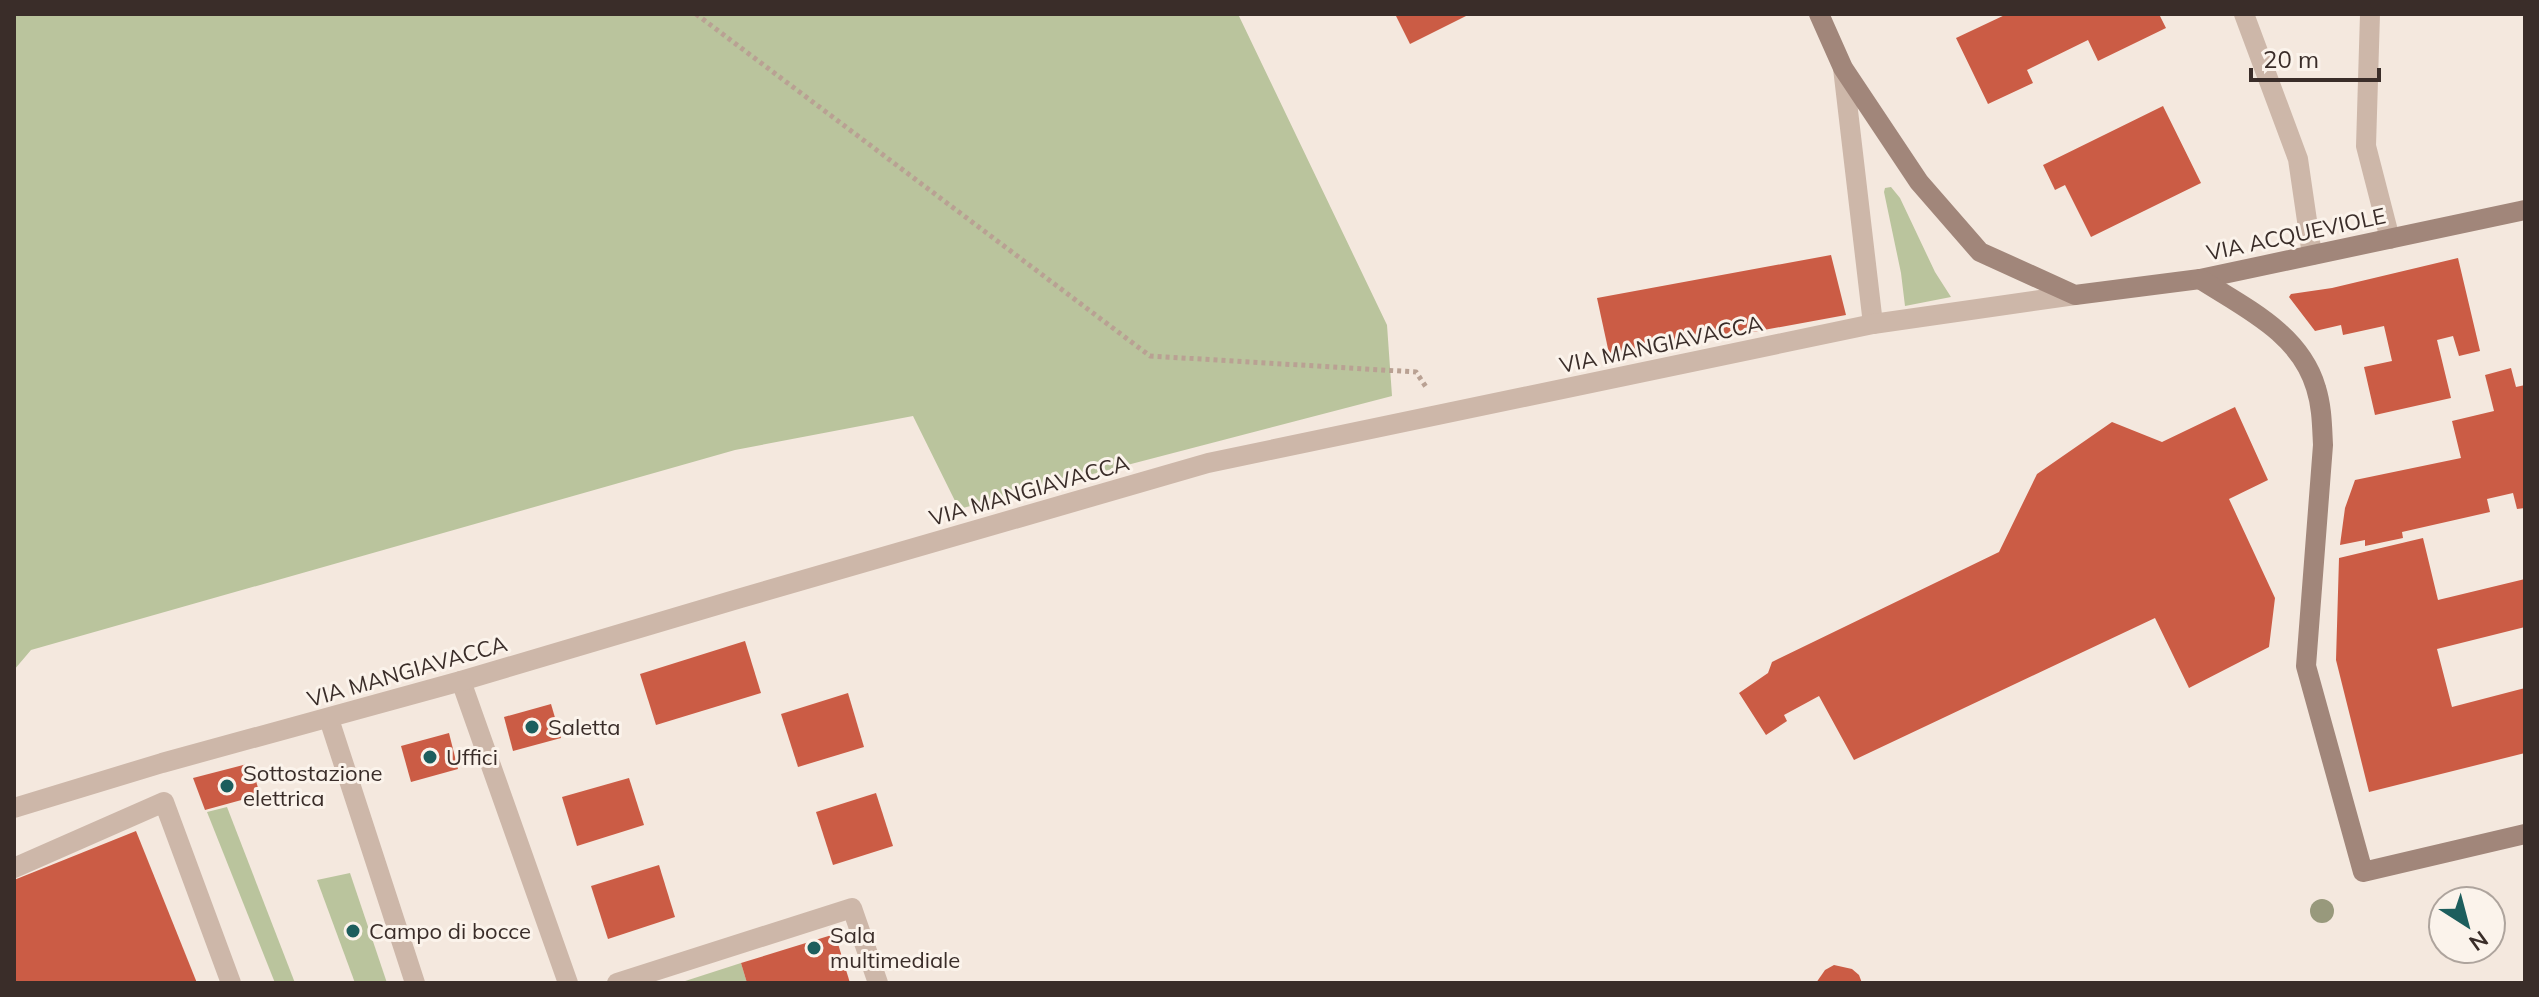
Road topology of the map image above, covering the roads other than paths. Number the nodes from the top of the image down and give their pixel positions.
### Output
1 (1819, 14) edge
2 (2244, 14) edge
3 (2370, 14) edge
4 (1843, 68) junction
5 (2525, 210) edge
6 (2390, 239) junction
7 (2312, 255) junction
8 (2200, 279) junction
9 (2075, 295) junction
10 (1873, 324) junction
11 (461, 681) junction
12 (329, 719) junction
13 (14, 808) edge
14 (2525, 834) edge
15 (14, 868) edge
16 (231, 983) edge
17 (415, 983) edge
18 (568, 983) edge
19 (617, 983) edge
20 (878, 983) edge

1 - 4 main road
2 - 7 street
3 - 6 street
4 - 9 main road
4 - 10 street
5 - 6 main road, VIA ACQUEVIOLE
6 - 7 main road, VIA ACQUEVIOLE
7 - 8 main road, VIA ACQUEVIOLE
8 - 9 main road, VIA ACQUEVIOLE
8 - 14 main road
9 - 10 street, VIA MANGIAVACCA
10 - 11 street, VIA MANGIAVACCA
11 - 12 street, VIA MANGIAVACCA
11 - 18 street
12 - 13 street, VIA MANGIAVACCA
12 - 17 street
15 - 16 street
19 - 20 street

